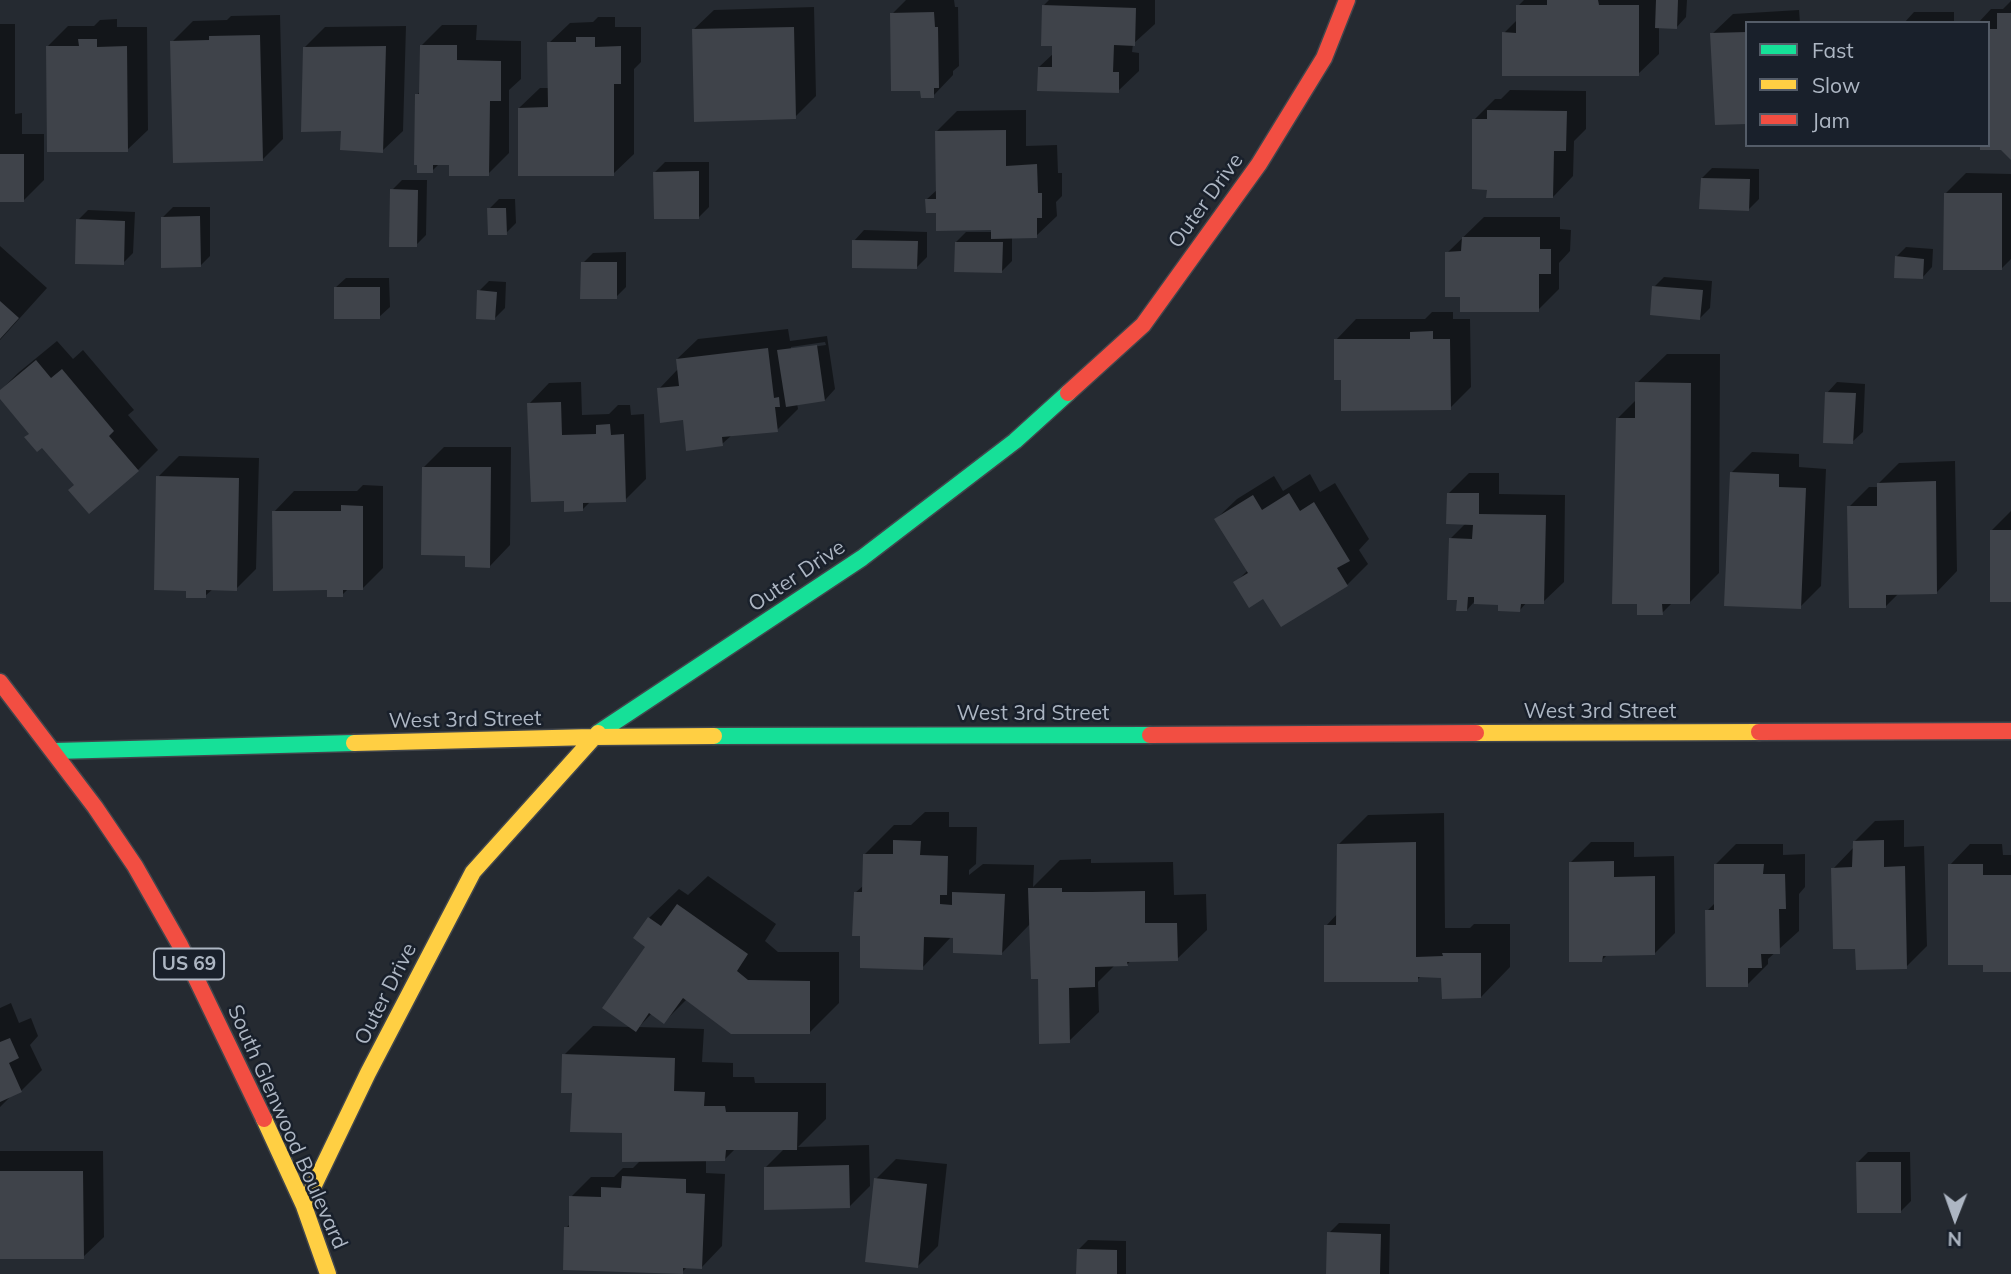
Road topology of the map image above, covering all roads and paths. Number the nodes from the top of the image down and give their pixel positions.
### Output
1 (1348, 0) edge
2 (0, 682) edge
3 (2011, 731) edge
4 (592, 737) junction
5 (55, 751) junction
6 (304, 1206) junction
7 (328, 1274) edge

1 - 4 street, Outer Drive
2 - 5 street, South Glenwood Boulevard / US 69
3 - 4 street, West 3rd Street
4 - 5 street, West 3rd Street
4 - 6 street, Outer Drive
5 - 6 street, South Glenwood Boulevard / US 69
6 - 7 street, South Glenwood Boulevard / US 69

